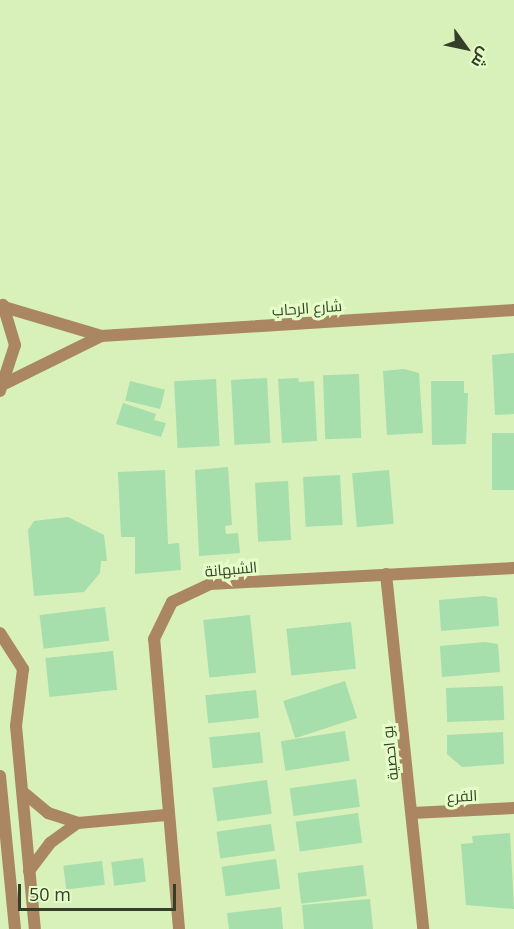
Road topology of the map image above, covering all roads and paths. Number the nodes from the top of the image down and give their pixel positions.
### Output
1 (2, 304) edge
2 (514, 309) edge
3 (101, 336) junction
4 (3, 387) edge
5 (514, 568) edge
6 (386, 574) junction
7 (0, 633) edge
8 (0, 776) edge
9 (23, 792) junction
10 (514, 808) edge
11 (412, 813) junction
12 (166, 815) junction
13 (78, 823) junction
14 (29, 871) junction
15 (15, 929) edge
16 (35, 929) edge
17 (179, 929) edge
18 (423, 929) edge

1 - 3 street, شارع الرحاب
1 - 4 street
2 - 3 street, شارع الرحاب
3 - 4 street, شارع الرحاب
5 - 6 street, الشبهانة
6 - 11 street, بو احصية
6 - 12 street, الشبهانة
7 - 9 street
8 - 15 street
9 - 13 street
9 - 14 street
10 - 11 street, الفرع
11 - 18 street, بو احصية
12 - 13 street
12 - 17 street, الشبهانة
13 - 14 street
14 - 16 street

